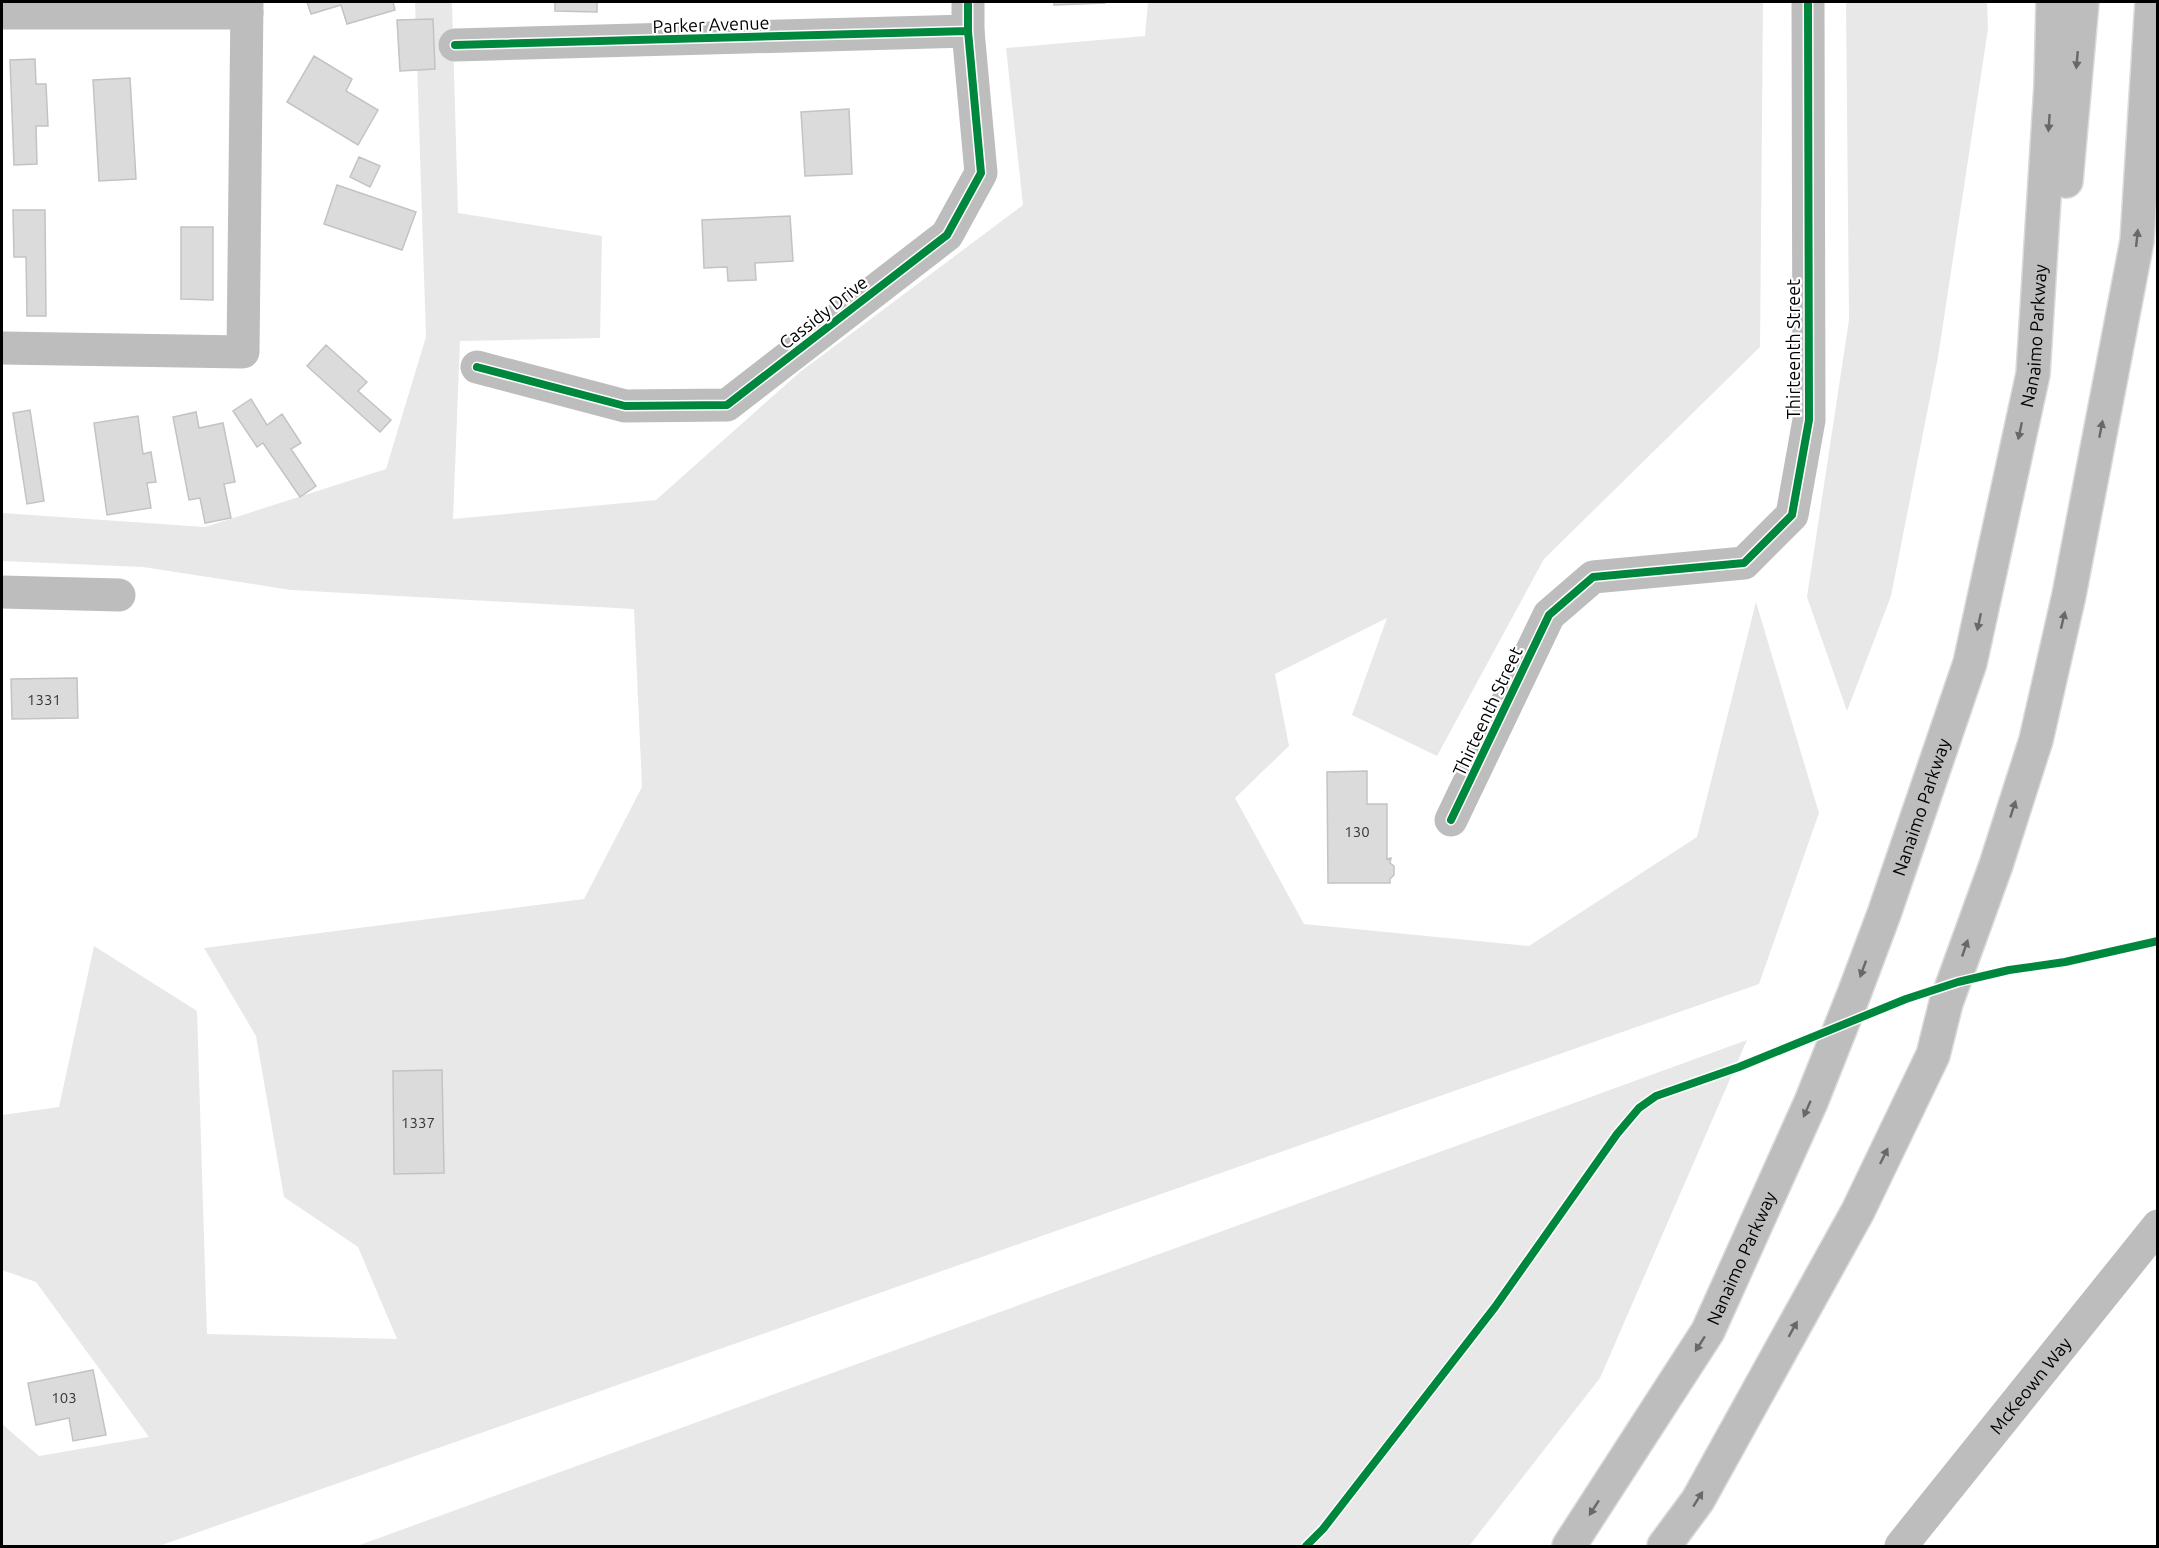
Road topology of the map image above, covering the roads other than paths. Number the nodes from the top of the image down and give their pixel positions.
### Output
1 (1808, 2) edge
2 (2053, 2) edge
3 (2082, 2) edge
4 (2152, 2) edge
5 (247, 7) edge
6 (2, 13) edge
7 (968, 16) edge
8 (455, 45) dead end
9 (2, 348) edge
10 (477, 367) dead end
11 (2033, 374) junction
12 (2, 592) edge
13 (119, 595) dead end
14 (1451, 820) dead end
15 (2157, 1226) edge
16 (1569, 1546) edge
17 (1664, 1546) edge
18 (1901, 1546) edge

1 - 14 main road, Thirteenth Street
2 -> 11 main road, Nanaimo Parkway
3 -> 11 main road
17 -> 4 main road
5 - 6 main road
5 - 9 main road
7 - 8 main road, Parker Avenue
7 - 10 main road, Cassidy Drive
11 -> 16 main road, Nanaimo Parkway
12 - 13 main road
15 - 18 main road, McKeown Way

